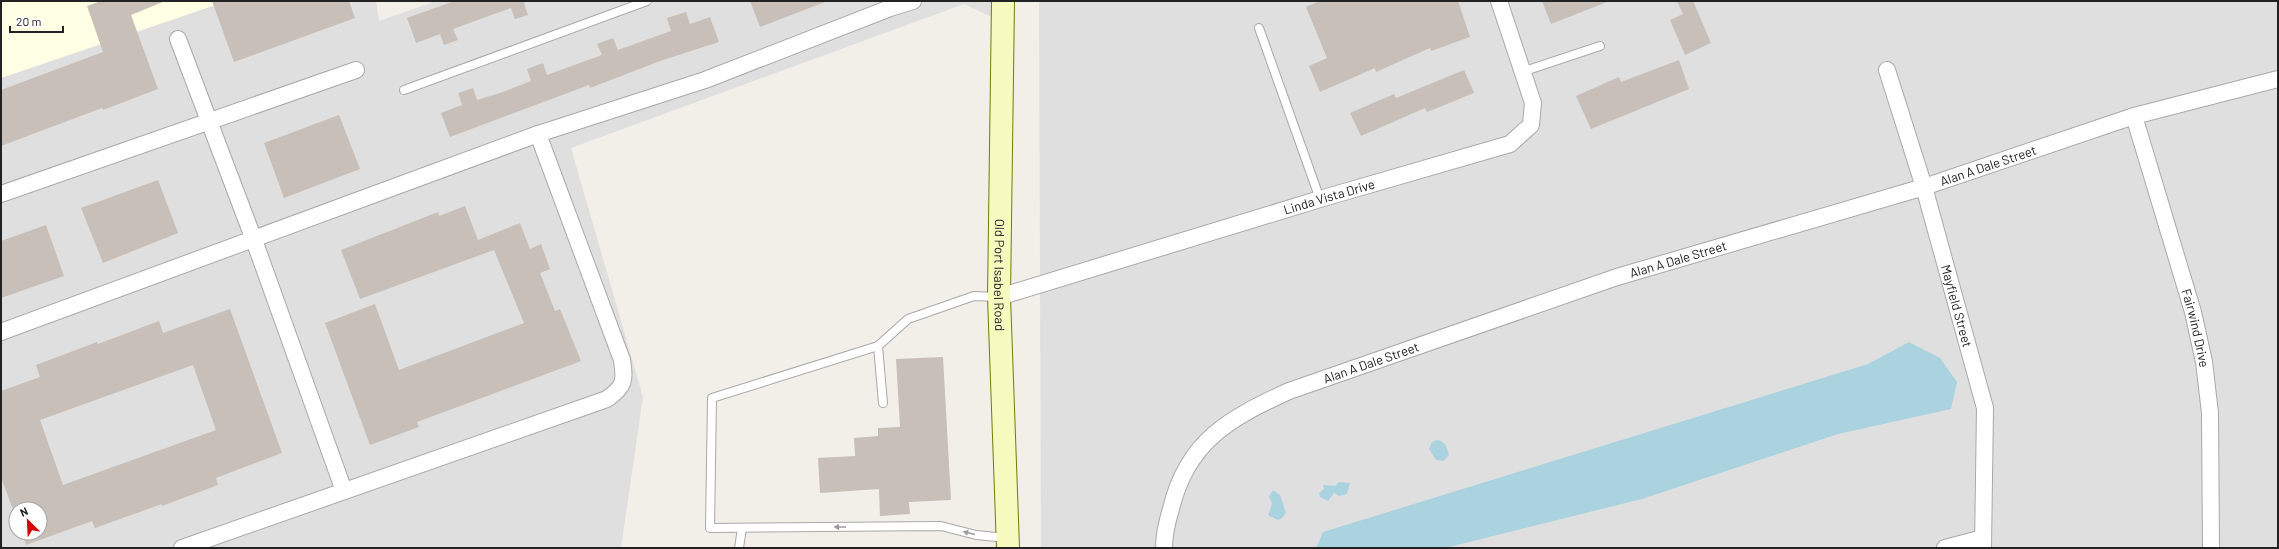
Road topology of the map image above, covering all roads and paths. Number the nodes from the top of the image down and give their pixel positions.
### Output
1 (647, 1) edge
2 (913, 1) edge
3 (1002, 1) edge
4 (1499, 1) edge
5 (1259, 28) dead end
6 (178, 39) dead end
7 (1600, 46) dead end
8 (356, 70) dead end
9 (1887, 70) dead end
10 (1522, 72) junction
11 (2278, 79) edge
12 (404, 90) dead end
13 (2134, 116) junction
14 (209, 121) junction
15 (538, 134) junction
16 (1924, 187) junction
17 (1, 194) edge
18 (1320, 199) junction
19 (254, 240) junction
20 (999, 297) junction
21 (1, 332) edge
22 (878, 346) junction
23 (883, 403) dead end
24 (344, 491) junction
25 (742, 528) junction
26 (1008, 543) edge
27 (1983, 543) edge
28 (182, 548) edge
29 (740, 548) edge
30 (1164, 548) edge
31 (1946, 548) edge
32 (2211, 548) edge

1 - 12 lane
2 - 15 street
3 - 20 street, Old Port Isabel Road
4 - 10 street, Linda Vista Drive
5 - 18 lane
6 - 14 street
7 - 10 lane
8 - 14 street
9 - 16 street, Mayfield Street
10 - 18 street, Linda Vista Drive
11 - 13 street, Alan A Dale Street
13 - 16 street, Alan A Dale Street
13 - 32 street, Fairwind Drive
14 - 17 street
14 - 19 street
15 - 19 street
15 - 24 street
16 - 27 street, Mayfield Street
16 - 30 street, Alan A Dale Street
18 - 20 street, Linda Vista Drive
19 - 21 street
19 - 24 street
20 - 22 lane
20 - 26 street, Old Port Isabel Road
22 - 23 lane
22 - 25 lane
24 - 28 street
26 -> 25 lane
25 - 29 lane
27 - 31 street

